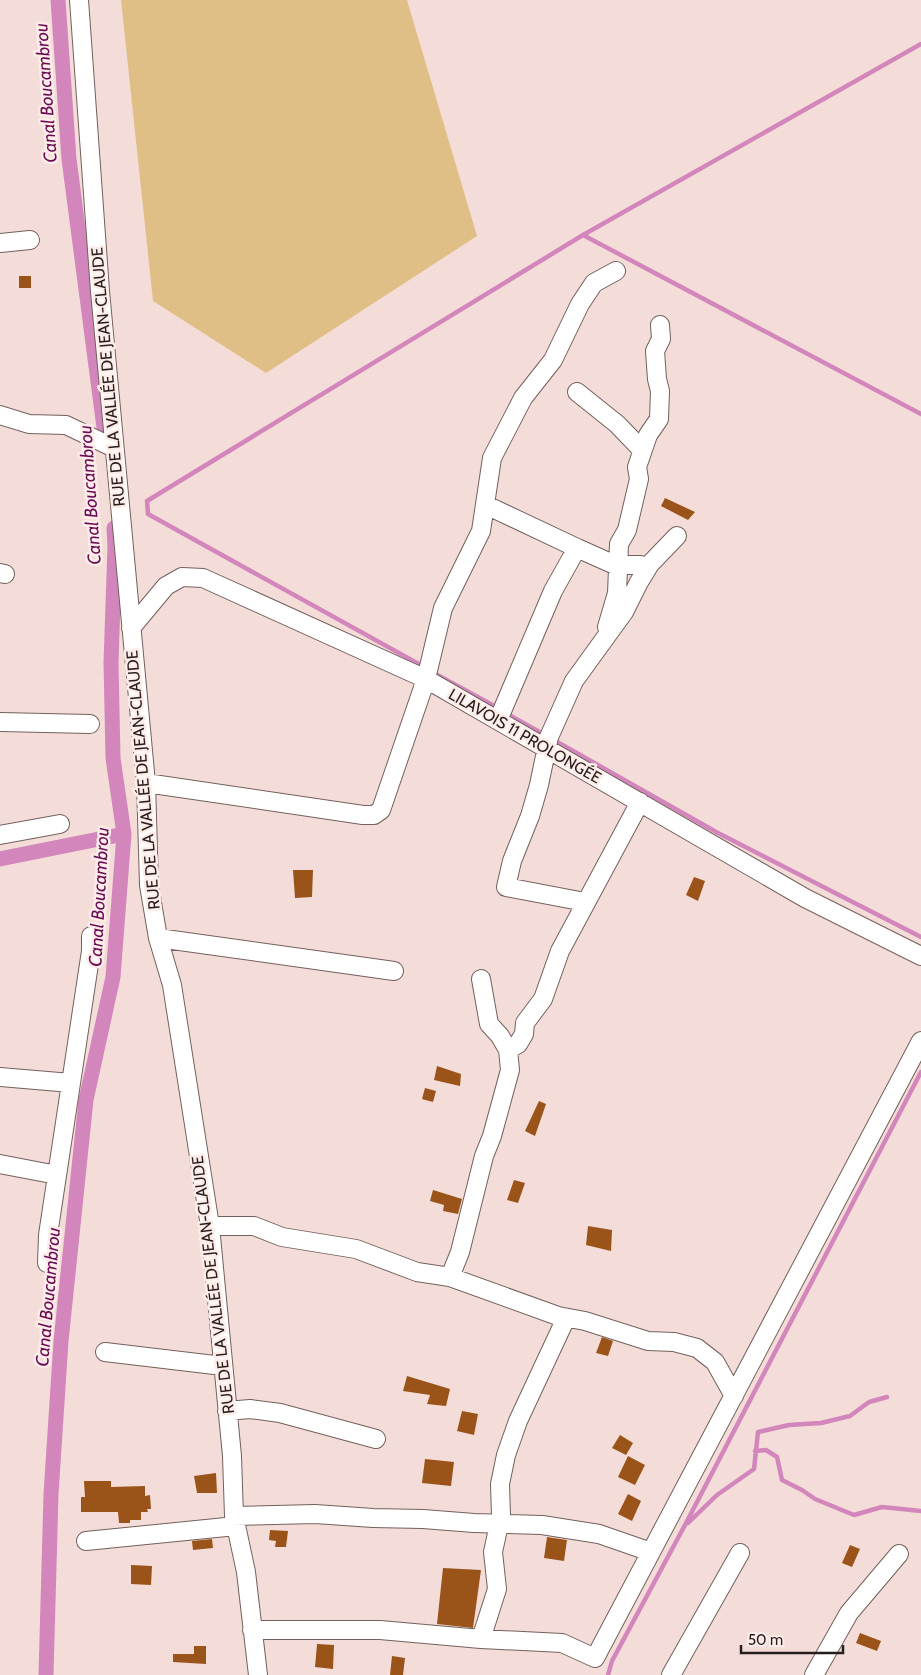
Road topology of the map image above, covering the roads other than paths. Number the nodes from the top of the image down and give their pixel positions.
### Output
1 (79, 0) edge
2 (30, 240) dead end
3 (0, 243) edge
4 (616, 271) dead end
5 (660, 325) dead end
6 (576, 392) dead end
7 (0, 415) edge
8 (114, 448) junction
9 (642, 450) junction
10 (486, 506) junction
11 (677, 536) dead end
12 (577, 548) junction
13 (618, 565) junction
14 (646, 570) junction
15 (131, 628) junction
16 (603, 642) junction
17 (426, 679) junction
18 (497, 720) junction
19 (0, 722) edge
20 (90, 724) dead end
21 (546, 748) junction
22 (146, 782) junction
23 (640, 802) junction
24 (60, 824) dead end
25 (0, 835) edge
26 (585, 902) junction
27 (91, 936) dead end
28 (158, 938) junction
29 (921, 956) edge
30 (394, 972) dead end
31 (481, 979) dead end
32 (921, 1041) edge
33 (508, 1050) junction
34 (0, 1077) edge
35 (71, 1083) junction
36 (0, 1164) edge
37 (57, 1175) junction
38 (210, 1226) junction
39 (47, 1263) dead end
40 (450, 1277) junction
41 (566, 1318) junction
42 (106, 1352) dead end
43 (223, 1366) junction
44 (734, 1396) junction
45 (227, 1410) junction
46 (376, 1439) dead end
47 (235, 1521) junction
48 (499, 1524) junction
49 (86, 1541) dead end
50 (651, 1552) junction
51 (740, 1553) dead end
52 (899, 1554) dead end
53 (252, 1630) junction
54 (481, 1639) junction
55 (258, 1675) edge
56 (671, 1675) edge
57 (814, 1675) edge

1 - 8 street, RUE DE LA VALLÉE DE JEAN-CLAUDE
2 - 3 street
4 - 10 street
5 - 9 street
6 - 9 street
7 - 8 street
8 - 15 street, RUE DE LA VALLÉE DE JEAN-CLAUDE
9 - 13 street
10 - 12 street
10 - 17 street
11 - 14 street
12 - 13 street
12 - 18 street
13 - 14 street
13 - 16 street
14 - 16 street
15 - 17 street, LILAVOIS 11 PROLONGÉE
15 - 22 street, RUE DE LA VALLÉE DE JEAN-CLAUDE
16 - 21 street
17 - 18 street, LILAVOIS 11 PROLONGÉE
17 - 22 street
18 - 21 street, LILAVOIS 11 PROLONGÉE
19 - 20 street
21 - 23 street, LILAVOIS 11 PROLONGÉE
21 - 26 street
22 - 28 street, RUE DE LA VALLÉE DE JEAN-CLAUDE
23 - 26 street
23 - 29 street, LILAVOIS 11 PROLONGÉE
24 - 25 street
26 - 33 street
27 - 35 street
28 - 30 street
28 - 38 street, RUE DE LA VALLÉE DE JEAN-CLAUDE
31 - 33 street
32 - 44 street
33 - 40 street
34 - 35 street
35 - 37 street
36 - 37 street
37 - 39 street
38 - 40 street
38 - 43 street, RUE DE LA VALLÉE DE JEAN-CLAUDE
40 - 41 street
41 - 44 street
41 - 48 street
42 - 43 street
43 - 45 street, RUE DE LA VALLÉE DE JEAN-CLAUDE
44 - 50 street
45 - 46 street
45 - 47 street, RUE DE LA VALLÉE DE JEAN-CLAUDE
47 - 48 street
47 - 49 street
47 - 53 street, RUE DE LA VALLÉE DE JEAN-CLAUDE
48 - 50 street
48 - 54 street
50 - 54 street
51 - 56 street
52 - 57 street
53 - 54 street
53 - 55 street, RUE DE LA VALLÉE DE JEAN-CLAUDE

